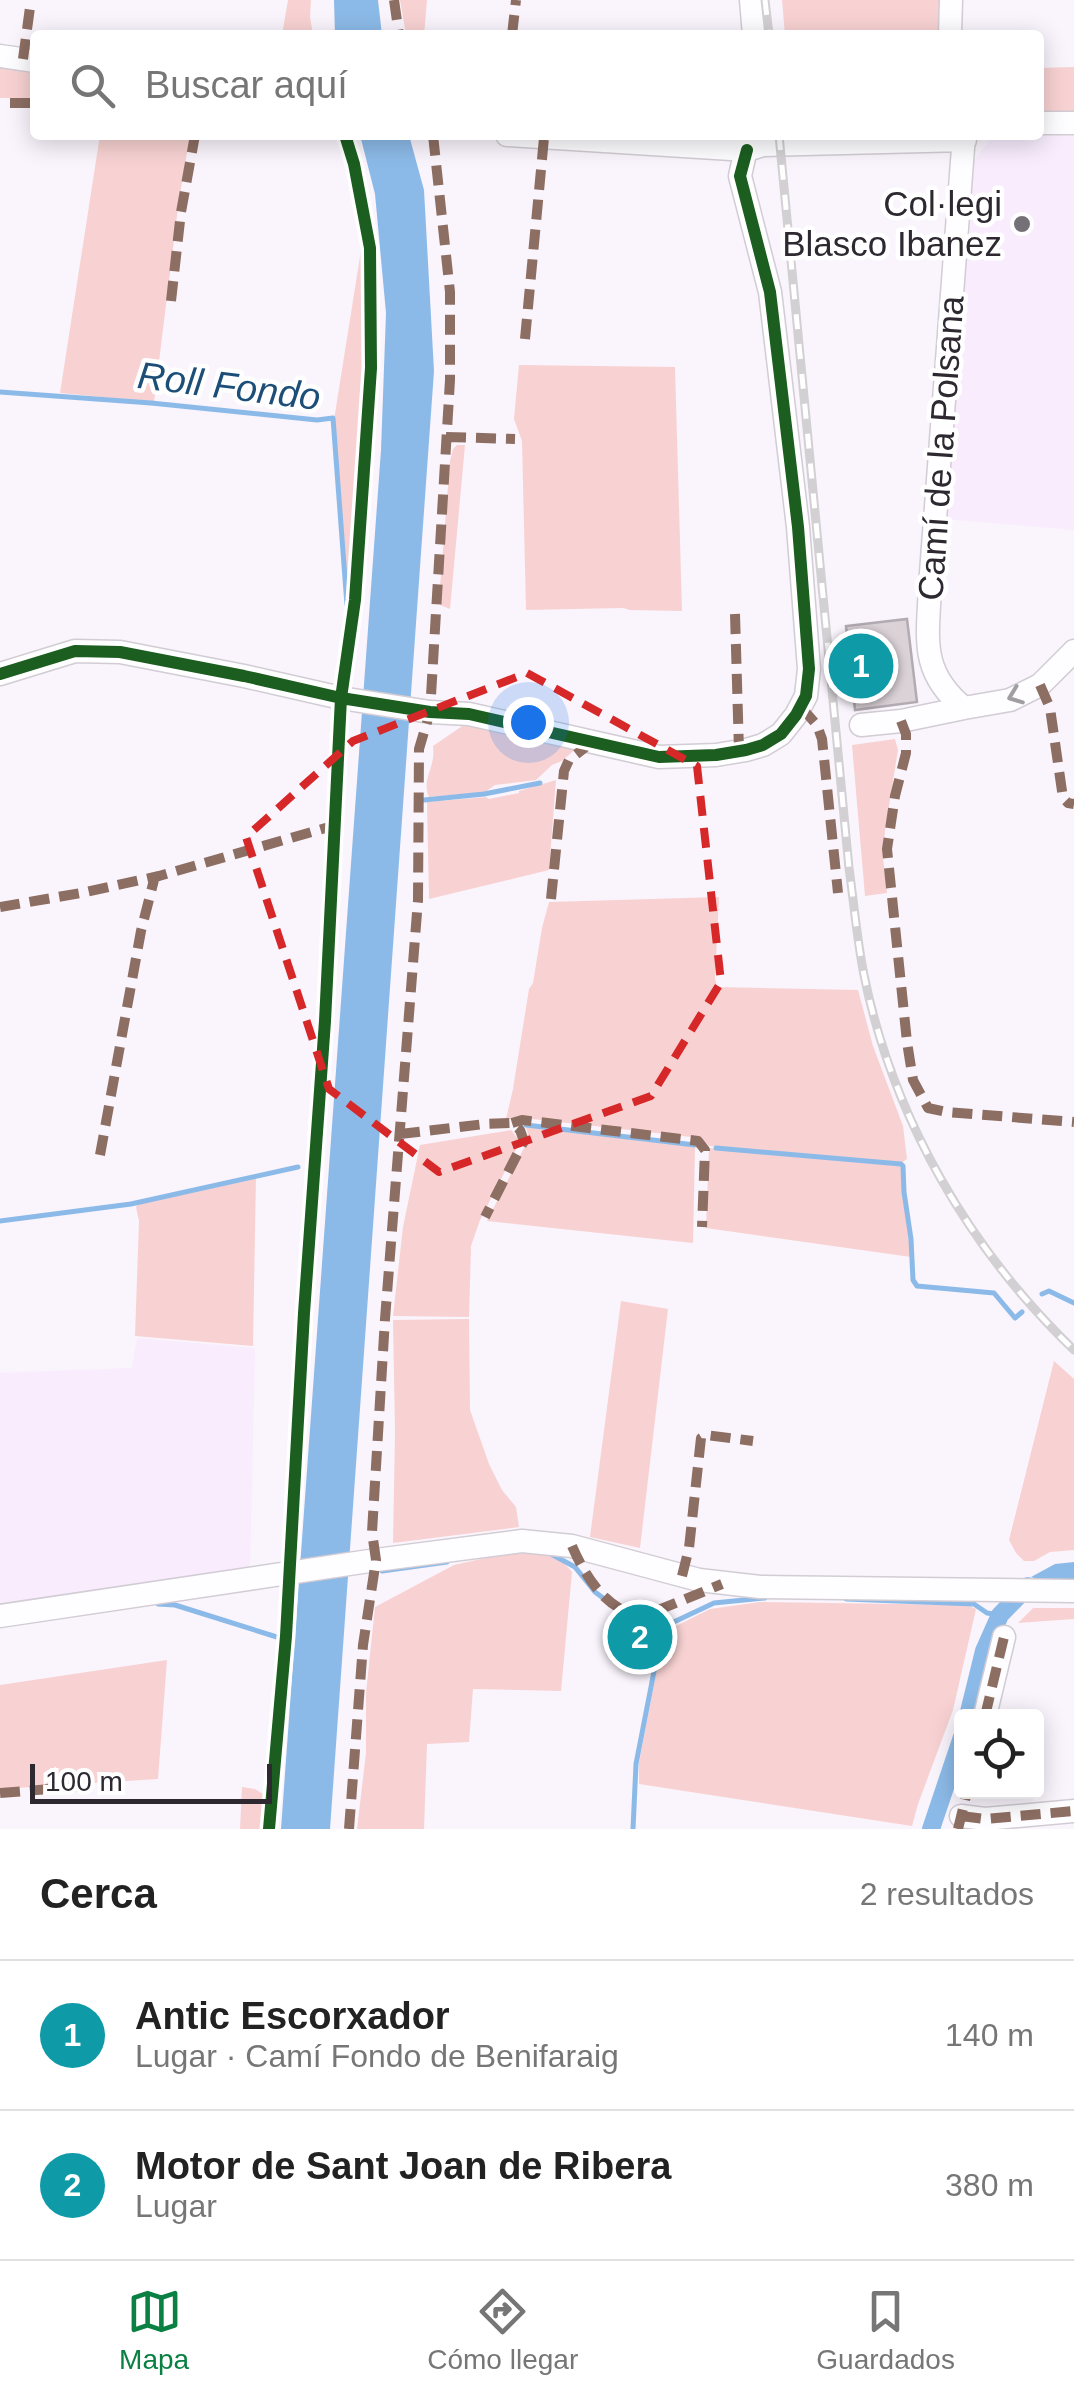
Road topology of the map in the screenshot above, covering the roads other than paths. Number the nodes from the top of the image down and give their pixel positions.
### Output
1 (750, 0) edge
2 (951, 0) edge
3 (753, 30) edge
4 (950, 30) edge
5 (0, 56) edge
6 (30, 59) edge
7 (1044, 123) edge
8 (1074, 123) edge
9 (679, 140) edge
10 (875, 140) edge
11 (966, 140) edge
12 (748, 142) edge
13 (1074, 651) edge
14 (0, 674) edge
15 (955, 700) junction
16 (861, 725) dead end
17 (1074, 1591) edge
18 (0, 1616) edge
19 (1004, 1637) dead end
20 (986, 1709) edge
21 (1074, 1811) edge
22 (959, 1823) edge
23 (990, 1824) edge

1 - 3 street
2 - 4 street
5 - 6 street
7 - 8 street
9 - 12 street
10 - 12 street
11 - 15 street, Camí de la Polsana
12 - 14 street
13 -> 15 street
15 - 16 street
17 - 18 street
19 - 20 street
21 - 23 street
22 - 23 street

